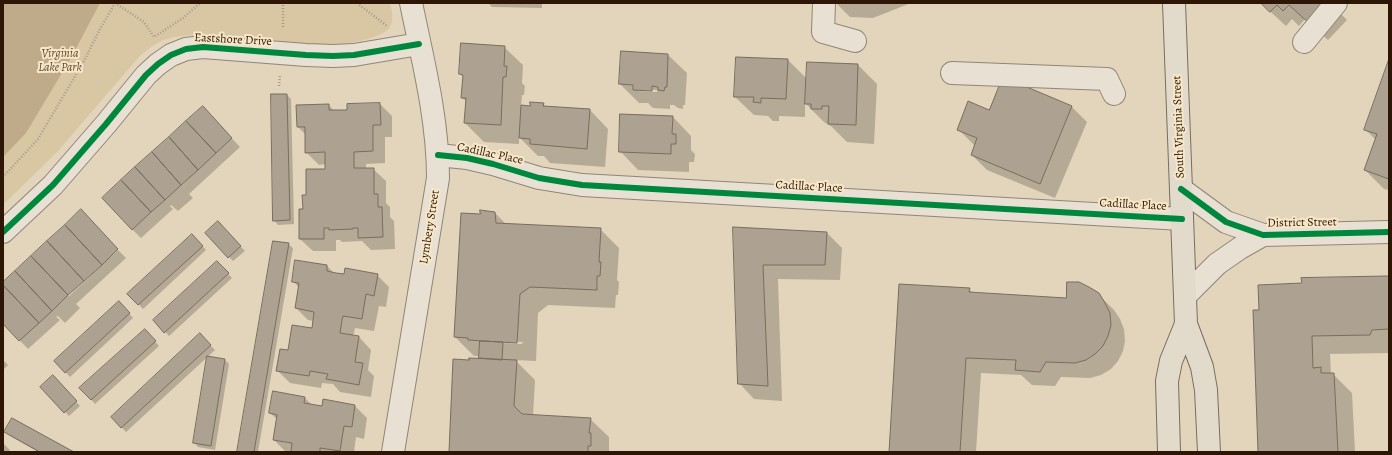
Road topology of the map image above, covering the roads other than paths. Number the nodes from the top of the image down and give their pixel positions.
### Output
1 (411, 3) edge
2 (824, 3) edge
3 (1174, 3) edge
4 (1336, 3) edge
5 (855, 41) dead end
6 (1304, 42) dead end
7 (419, 44) junction
8 (952, 73) dead end
9 (1114, 94) dead end
10 (438, 155) junction
11 (1181, 189) junction
12 (1182, 219) junction
13 (3, 232) edge
14 (1389, 232) edge
15 (1263, 235) junction
16 (1185, 296) junction
17 (1186, 324) junction
18 (393, 452) edge
19 (1169, 452) edge
20 (1208, 452) edge

1 - 7 street, Lymbery Street
2 - 5 street
3 - 11 main road, South Virginia Street
4 - 6 street
7 - 10 street, Lymbery Street
7 - 13 street, Eastshore Drive
8 - 9 street
10 - 12 street, Cadillac Place
10 - 18 street, Lymbery Street
11 - 12 main road, South Virginia Street
11 - 15 street, District Street
12 - 16 main road, South Virginia Street
14 - 15 street, District Street
15 - 16 street, District Street
16 - 17 main road, South Virginia Street
17 - 19 main road, South Virginia Street
17 - 20 main road, South Virginia Street

